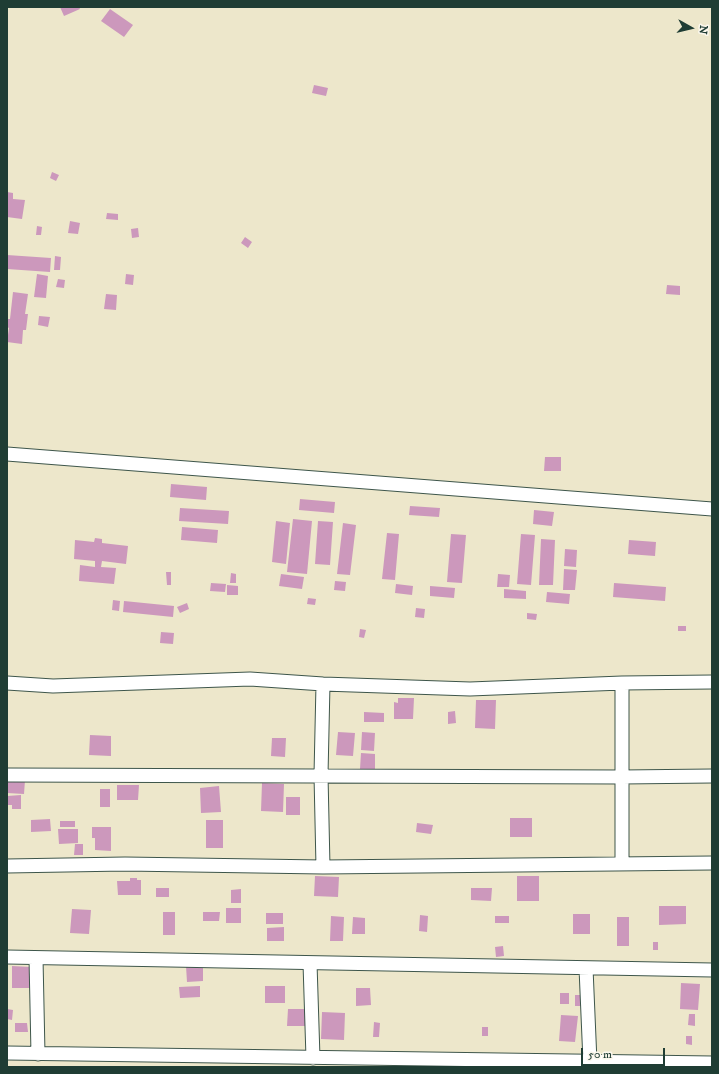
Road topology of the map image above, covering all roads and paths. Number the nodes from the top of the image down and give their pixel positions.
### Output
1 (7, 454) edge
2 (712, 509) edge
3 (712, 682) edge
4 (7, 683) edge
5 (622, 683) junction
6 (323, 684) junction
7 (7, 775) edge
8 (321, 775) junction
9 (712, 776) edge
10 (622, 777) junction
11 (712, 863) edge
12 (622, 864) junction
13 (7, 866) edge
14 (323, 867) junction
15 (7, 957) edge
16 (36, 958) junction
17 (310, 963) junction
18 (586, 968) junction
19 (712, 970) edge
20 (7, 1053) edge
21 (38, 1054) junction
22 (313, 1058) junction
23 (590, 1062) junction
24 (712, 1064) edge

1 - 2 street
3 - 5 street
4 - 6 street
5 - 6 street
5 - 10 street
6 - 8 street
7 - 8 street
8 - 10 street
8 - 14 street
9 - 10 street
10 - 12 street
11 - 12 street
12 - 14 street
13 - 14 street
15 - 16 street
16 - 17 street
16 - 21 street
17 - 18 street
17 - 22 street
18 - 19 street
18 - 23 street
20 - 21 street
21 - 22 street
22 - 23 street
23 - 24 street

